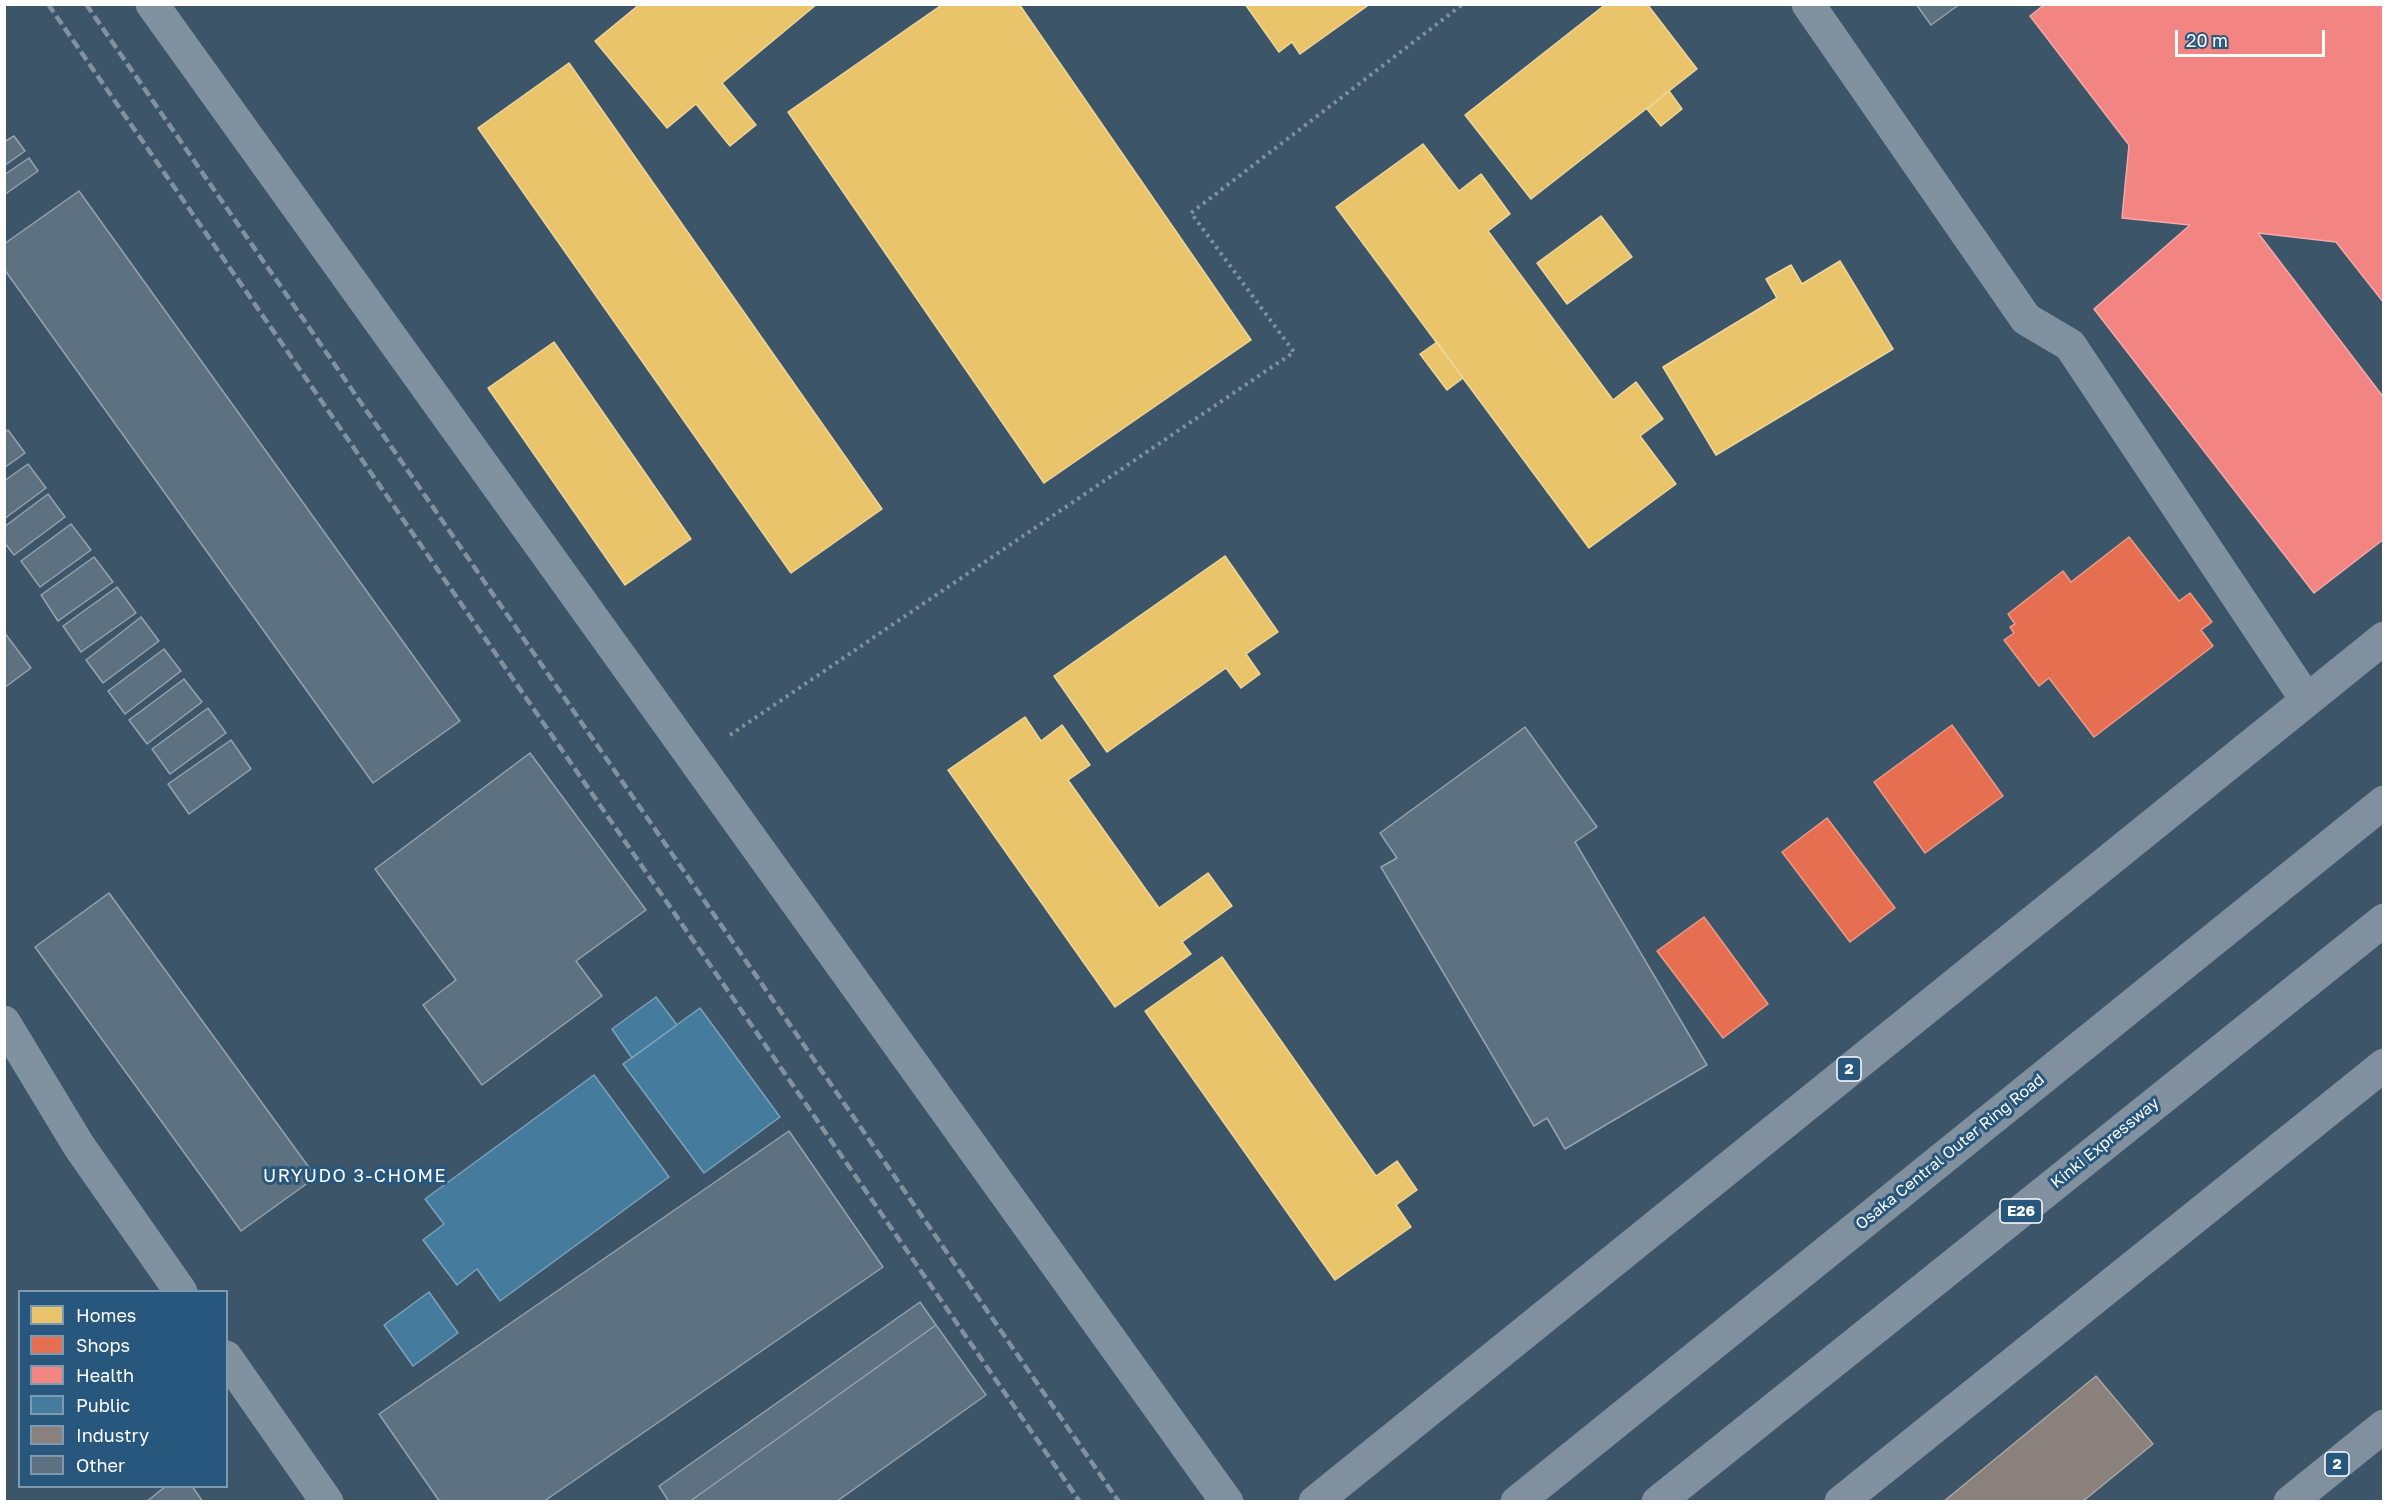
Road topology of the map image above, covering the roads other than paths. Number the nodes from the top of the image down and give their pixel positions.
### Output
1 (152, 4) edge
2 (1809, 4) edge
3 (2384, 638) edge
4 (2306, 699) junction
5 (2384, 802) edge
6 (2384, 920) edge
7 (6, 1026) edge
8 (2384, 1065) edge
9 (180, 1290) edge
10 (228, 1360) edge
11 (2384, 1426) edge
12 (327, 1502) edge
13 (1227, 1502) edge
14 (1315, 1502) edge
15 (1517, 1502) edge
16 (1658, 1502) edge
17 (1841, 1502) edge
18 (2290, 1502) edge

1 - 13 street
2 - 4 street
3 - 4 main road, 2
4 - 14 main road, 2
5 - 15 main road, Osaka Central Outer Ring Road
6 - 16 highway, Kinki Expressway / E26
7 - 9 street
8 - 17 highway
10 - 12 street
11 - 18 main road, 2

